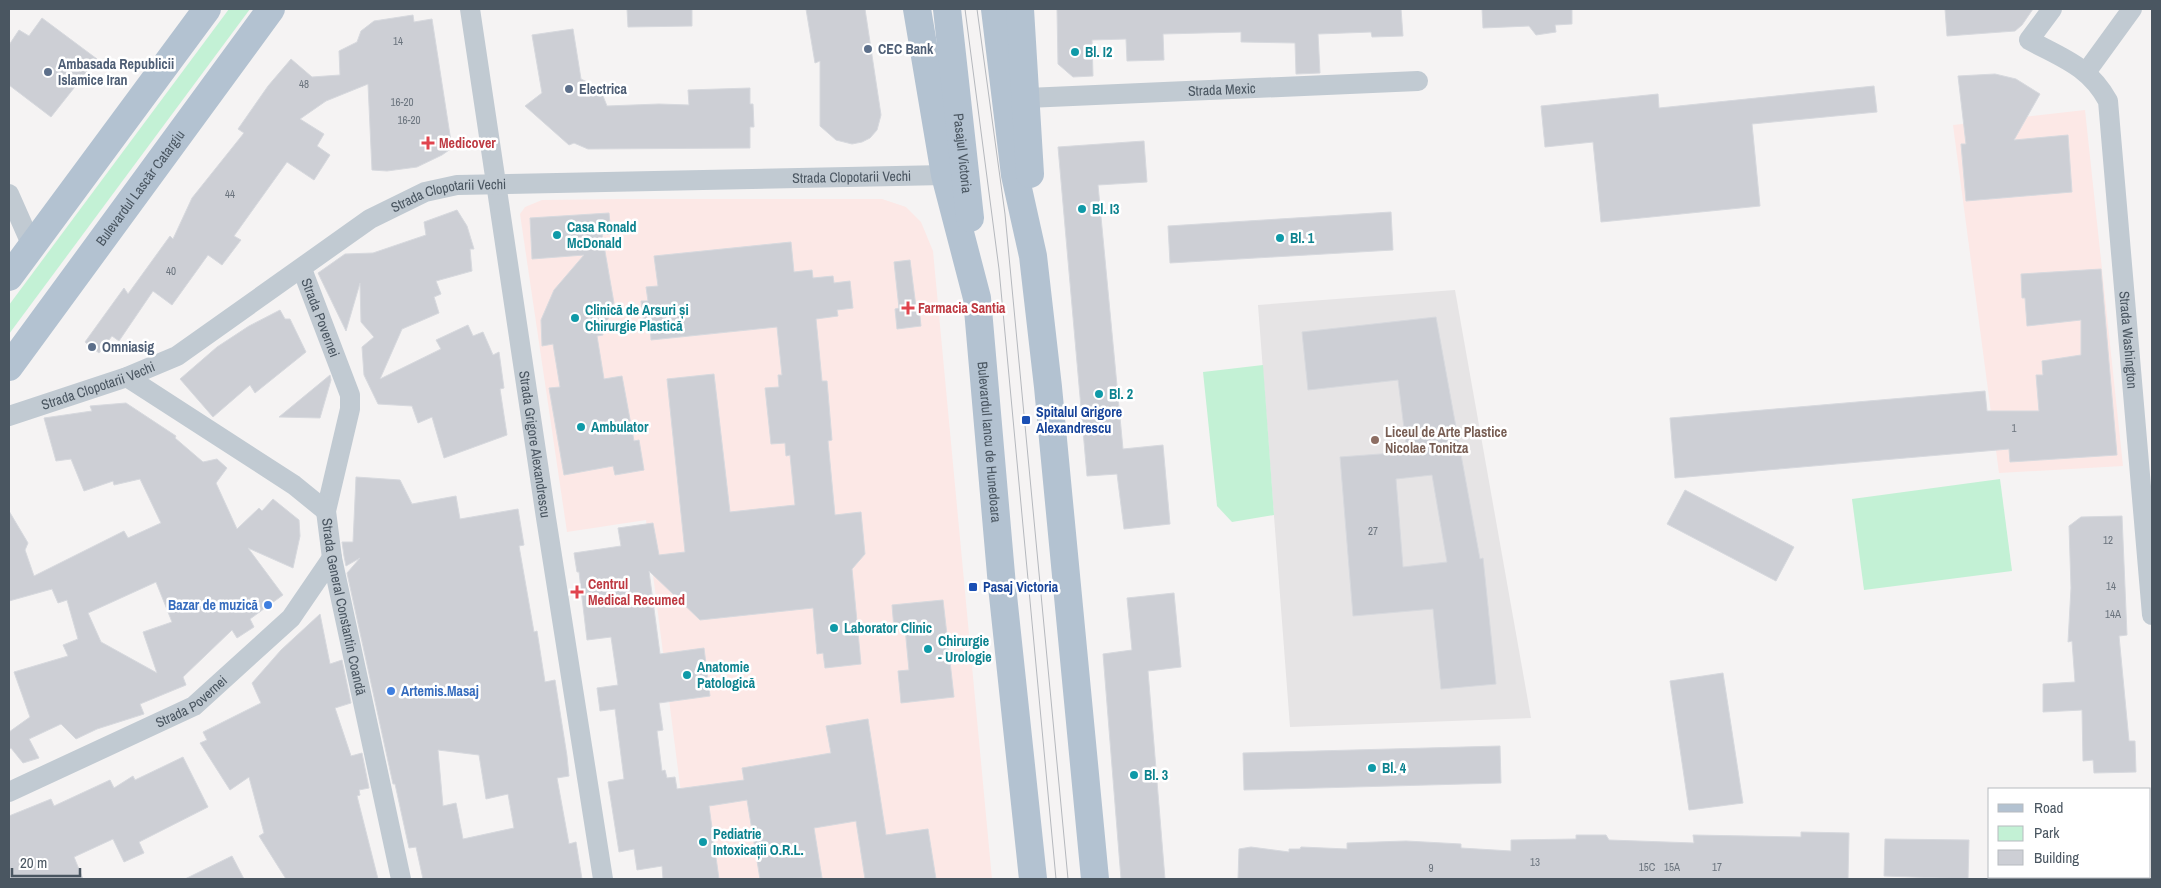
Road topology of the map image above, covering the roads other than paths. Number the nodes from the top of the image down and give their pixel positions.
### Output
1 (207, 9) edge
2 (271, 9) edge
3 (470, 9) edge
4 (917, 9) edge
5 (947, 9) edge
6 (995, 9) edge
7 (1020, 9) edge
8 (2052, 9) edge
9 (2132, 9) edge
10 (2087, 71) junction
11 (1418, 81) dead end
12 (1016, 98) junction
13 (945, 175) junction
14 (496, 184) junction
15 (9, 194) edge
16 (32, 246) junction
17 (302, 269) junction
18 (9, 277) edge
19 (977, 298) junction
20 (9, 367) edge
21 (127, 376) junction
22 (9, 416) edge
23 (2146, 479) edge
24 (326, 512) junction
25 (332, 558) junction
26 (2152, 615) edge
27 (9, 792) edge
28 (401, 879) edge
29 (603, 879) edge
30 (1033, 879) edge
31 (1095, 879) edge

1 - 16 main road
2 - 20 main road, Bulevardul Lascăr Catargiu
3 - 14 street, Strada Grigore Alexandrescu
4 - 13 main road, Bulevardul Iancu de Hunedoara
5 - 19 main road, Pasajul Victoria
6 - 12 main road
7 - 12 main road
8 - 10 street, Strada Washington
9 - 10 street
10 - 23 street, Strada Washington
11 - 12 street, Strada Mexic
12 - 31 main road
13 - 14 street, Strada Clopotarii Vechi
13 - 19 main road, Bulevardul Iancu de Hunedoara
14 - 17 street, Strada Clopotarii Vechi
14 - 29 street, Strada Grigore Alexandrescu
15 - 16 street
16 - 18 main road
17 - 21 street, Strada Clopotarii Vechi
17 - 24 street, Strada Povernei
19 - 30 main road, Bulevardul Iancu de Hunedoara
21 - 22 street, Strada Clopotarii Vechi
21 - 24 street, Strada General Constantin Coandă
23 - 26 street, Strada Washington
24 - 25 street, Strada General Constantin Coandă
25 - 27 street, Strada Povernei
25 - 28 street, Strada General Constantin Coandă

